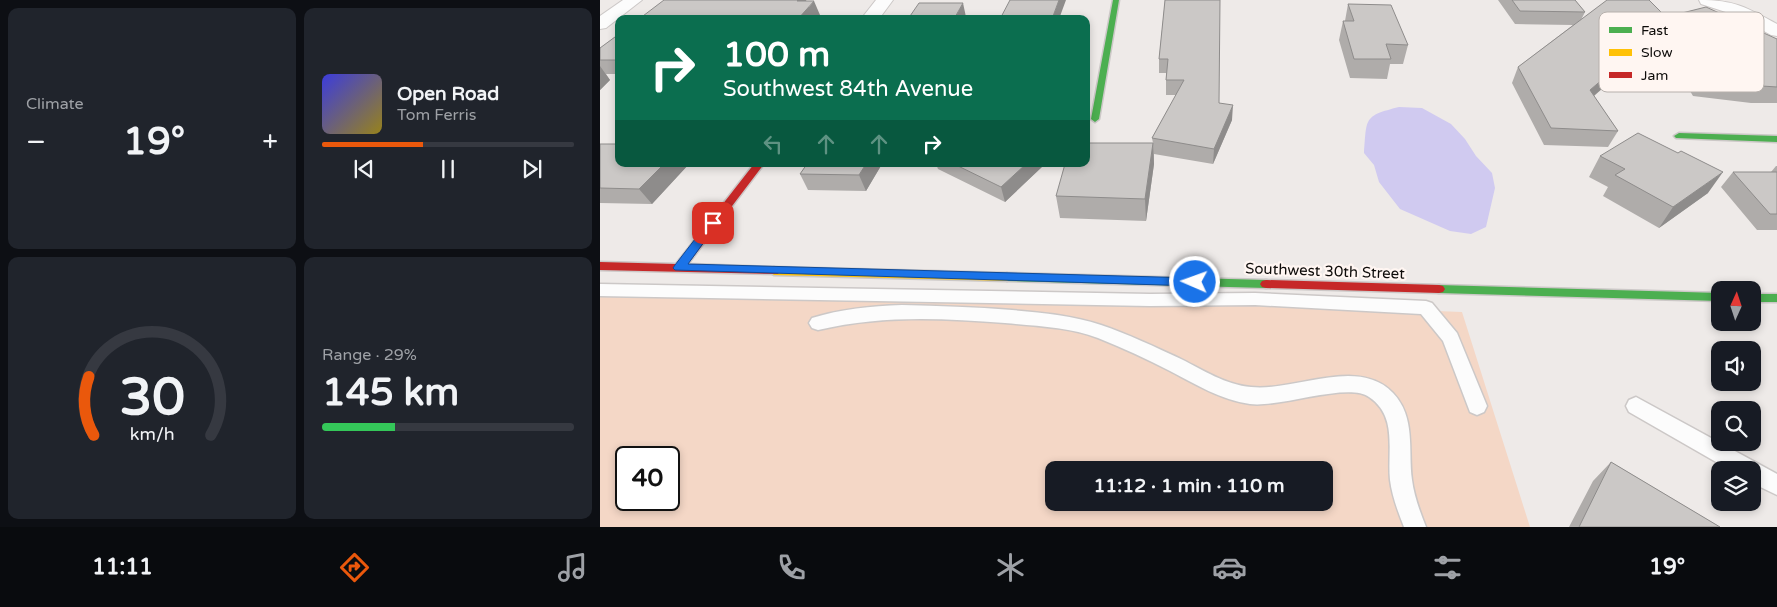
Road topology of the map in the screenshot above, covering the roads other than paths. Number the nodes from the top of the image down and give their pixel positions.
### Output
1 (634, 0) edge
2 (885, 0) edge
3 (1116, 0) edge
4 (1707, 0) edge
5 (1743, 12) edge
6 (873, 15) edge
7 (600, 24) edge
8 (1764, 24) edge
9 (1777, 31) edge
10 (1096, 119) dead end
11 (1679, 136) dead end
12 (1777, 139) edge
13 (757, 167) edge
14 (600, 266) edge
15 (679, 268) junction
16 (600, 290) edge
17 (1711, 297) edge
18 (1761, 298) edge
19 (1777, 298) edge
20 (818, 323) dead end
21 (1477, 406) dead end
22 (1636, 406) dead end
23 (1733, 461) edge
24 (1761, 476) edge
25 (1777, 485) edge
26 (1415, 527) edge

1 - 7 street
2 - 6 street
3 - 10 street
4 - 5 street
8 - 9 street
11 - 12 street
13 - 15 street
14 - 15 street, Southwest 30th Street
15 - 17 street, Southwest 30th Street
16 - 21 lane
18 - 19 street
20 - 26 lane
22 - 23 lane
24 - 25 lane

